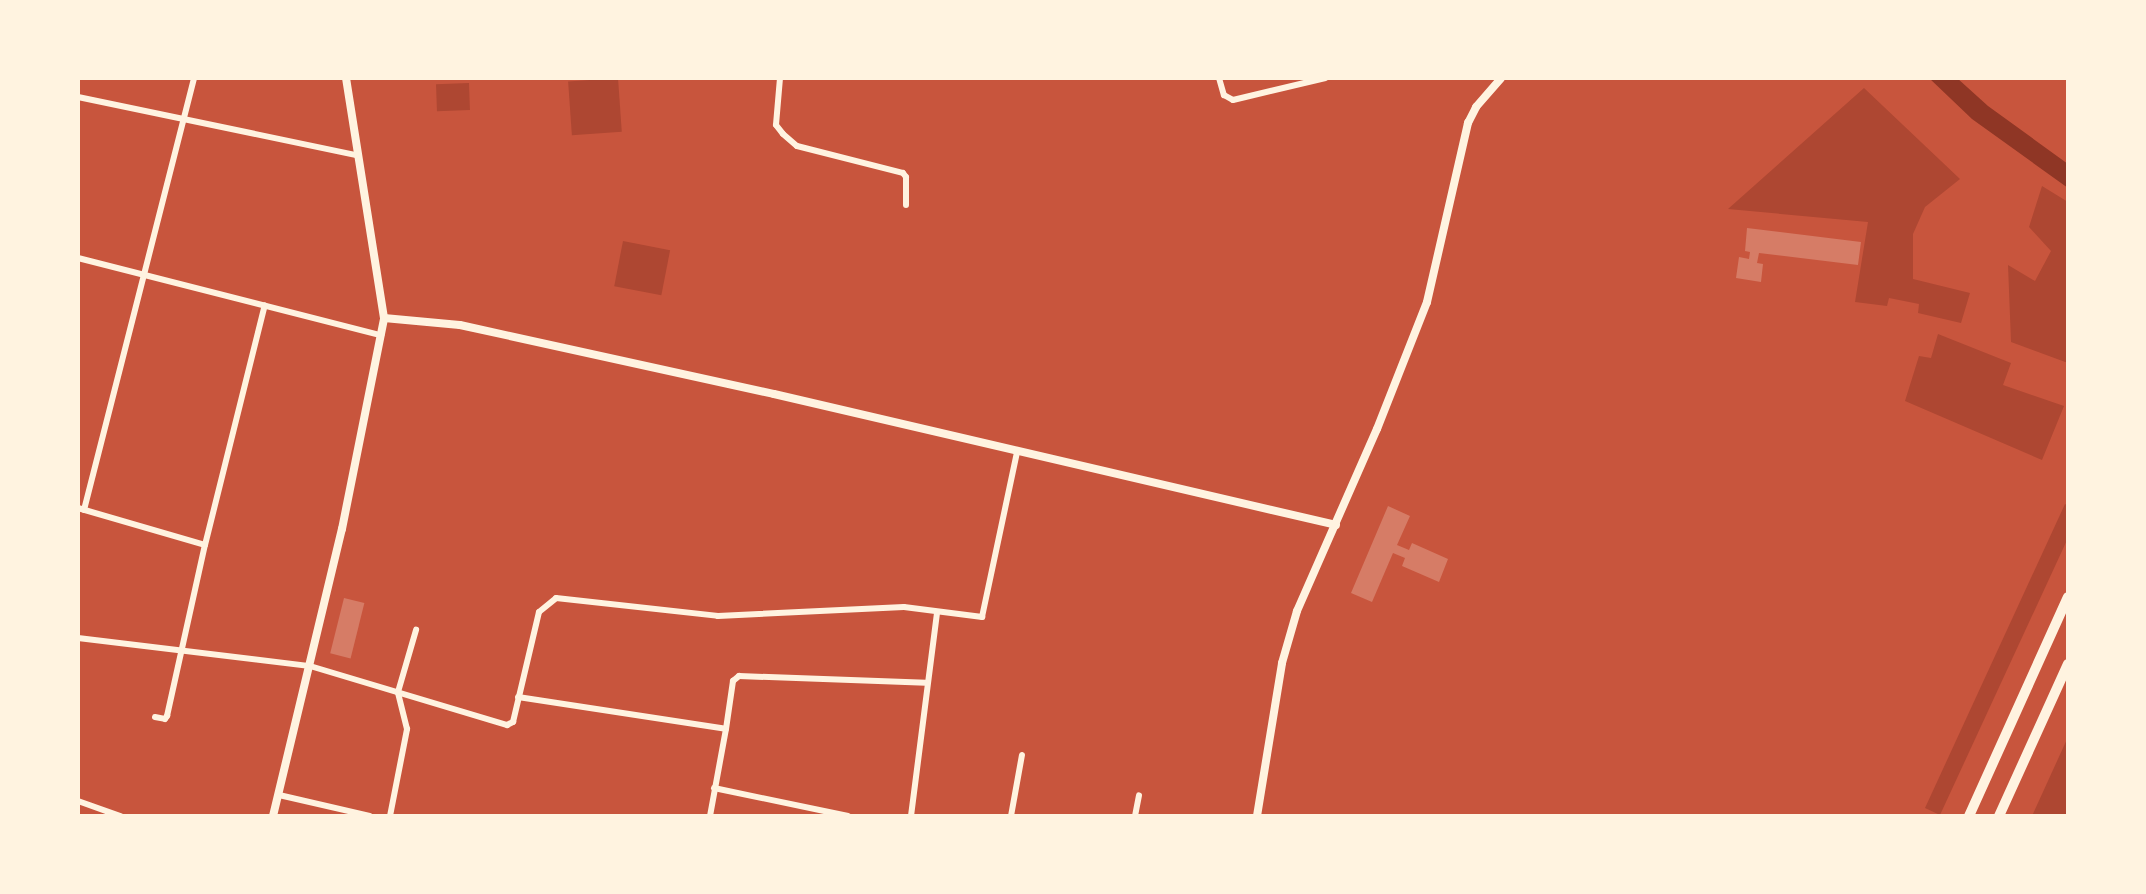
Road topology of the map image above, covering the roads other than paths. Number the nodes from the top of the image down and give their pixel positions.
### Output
1 (194, 78) edge
2 (346, 78) edge
3 (780, 78) edge
4 (1219, 78) edge
5 (1325, 78) edge
6 (1500, 78) edge
7 (78, 97) edge
8 (184, 122) junction
9 (355, 155) junction
10 (906, 205) dead end
11 (78, 258) edge
12 (143, 276) junction
13 (265, 305) junction
14 (384, 318) junction
15 (381, 335) junction
16 (1017, 452) junction
17 (81, 509) edge
18 (1336, 525) junction
19 (205, 545) junction
20 (2068, 597) edge
21 (937, 613) junction
22 (416, 630) dead end
23 (78, 638) edge
24 (183, 650) junction
25 (2068, 664) edge
26 (310, 666) junction
27 (926, 683) junction
28 (398, 692) junction
29 (518, 697) junction
30 (155, 717) dead end
31 (726, 729) junction
32 (1022, 755) dead end
33 (714, 788) junction
34 (279, 795) junction
35 (1139, 795) dead end
36 (78, 801) edge
37 (120, 816) edge
38 (273, 816) edge
39 (370, 816) edge
40 (390, 816) edge
41 (710, 816) edge
42 (848, 816) edge
43 (911, 816) edge
44 (1011, 816) edge
45 (1135, 816) edge
46 (1257, 816) edge
47 (1969, 816) edge
48 (1999, 816) edge

1 - 8 street
2 - 9 street
3 - 10 street
4 - 5 street
6 - 18 street
7 - 8 street
8 - 9 street
8 - 12 street
9 - 14 street
11 - 12 street
12 - 13 street
12 - 17 street
13 - 15 street
13 - 19 street
14 - 15 street
14 - 16 street
15 - 26 street
16 - 18 street
16 - 21 street
17 - 19 street
18 - 46 street
19 - 24 street
20 - 47 main road
21 - 27 street
21 - 29 street
22 - 28 street
23 - 24 street
24 - 26 street
24 - 30 street
25 - 48 main road
26 - 28 street
26 - 34 street
27 - 31 street
27 - 43 street
28 - 29 street
28 - 40 street
29 - 31 street
31 - 33 street
32 - 44 street
33 - 41 street
33 - 42 street
34 - 38 street
34 - 39 street
35 - 45 street
36 - 37 street

